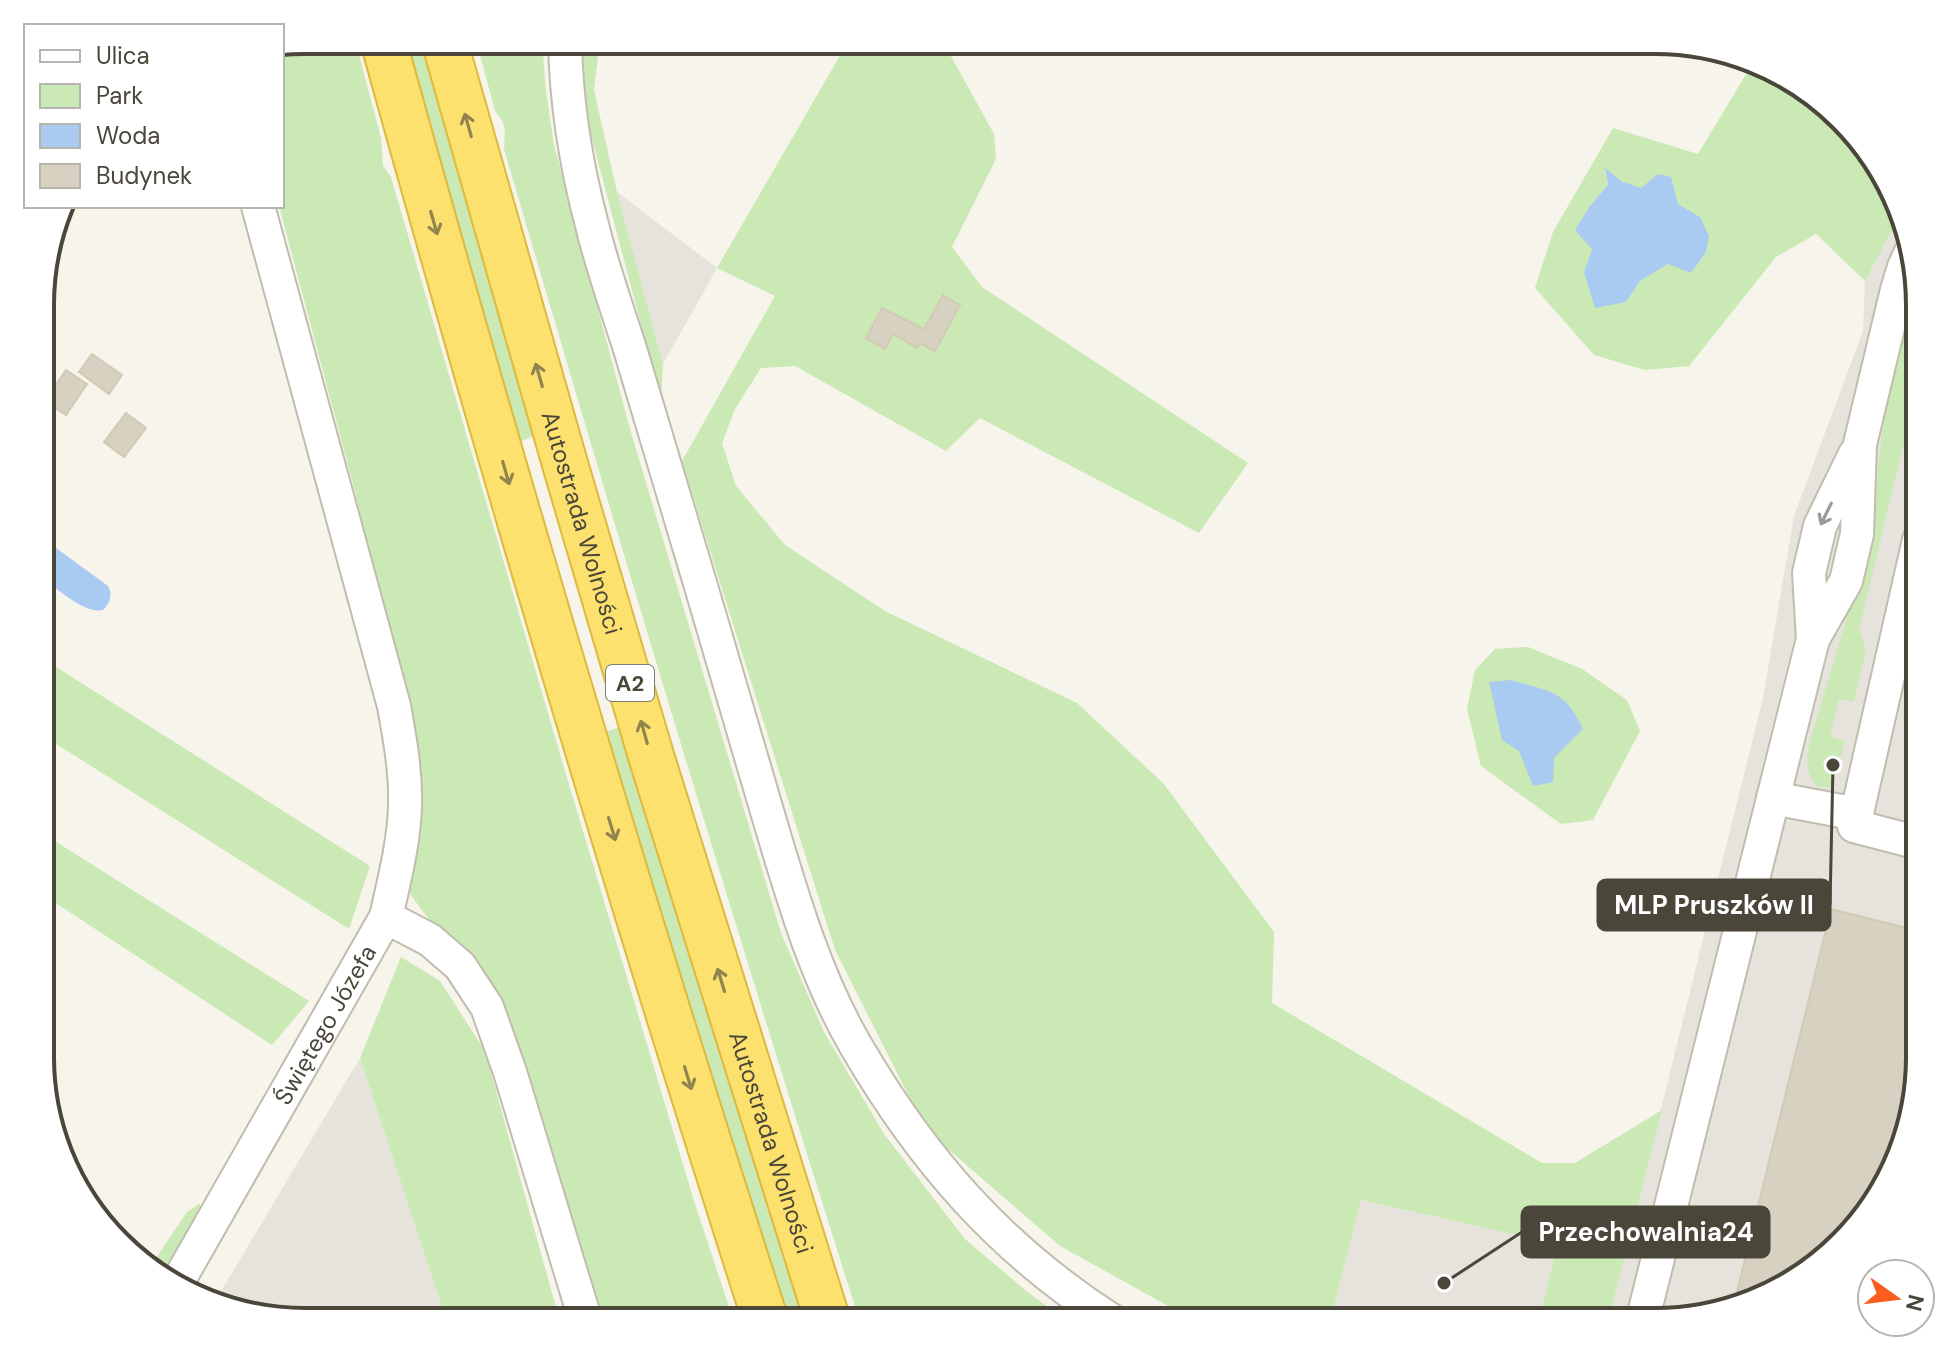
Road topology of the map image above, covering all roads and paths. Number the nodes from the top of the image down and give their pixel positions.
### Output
1 (387, 54) edge
2 (448, 54) edge
3 (566, 54) edge
4 (259, 208) edge
5 (1903, 269) edge
6 (1905, 602) edge
7 (1773, 798) junction
8 (1857, 814) junction
9 (1905, 839) edge
10 (386, 917) junction
11 (182, 1275) edge
12 (582, 1307) edge
13 (761, 1307) edge
14 (823, 1307) edge
15 (1092, 1308) edge
16 (1646, 1308) edge

1 -> 13 highway, A2
14 -> 2 highway, Autostrada Wolności / A2
3 - 15 street
4 - 10 street, Świętego Józefa
5 - 7 street
6 - 8 street
7 - 8 street
7 - 16 street
8 - 9 street
10 - 11 street, Świętego Józefa
10 - 12 street

